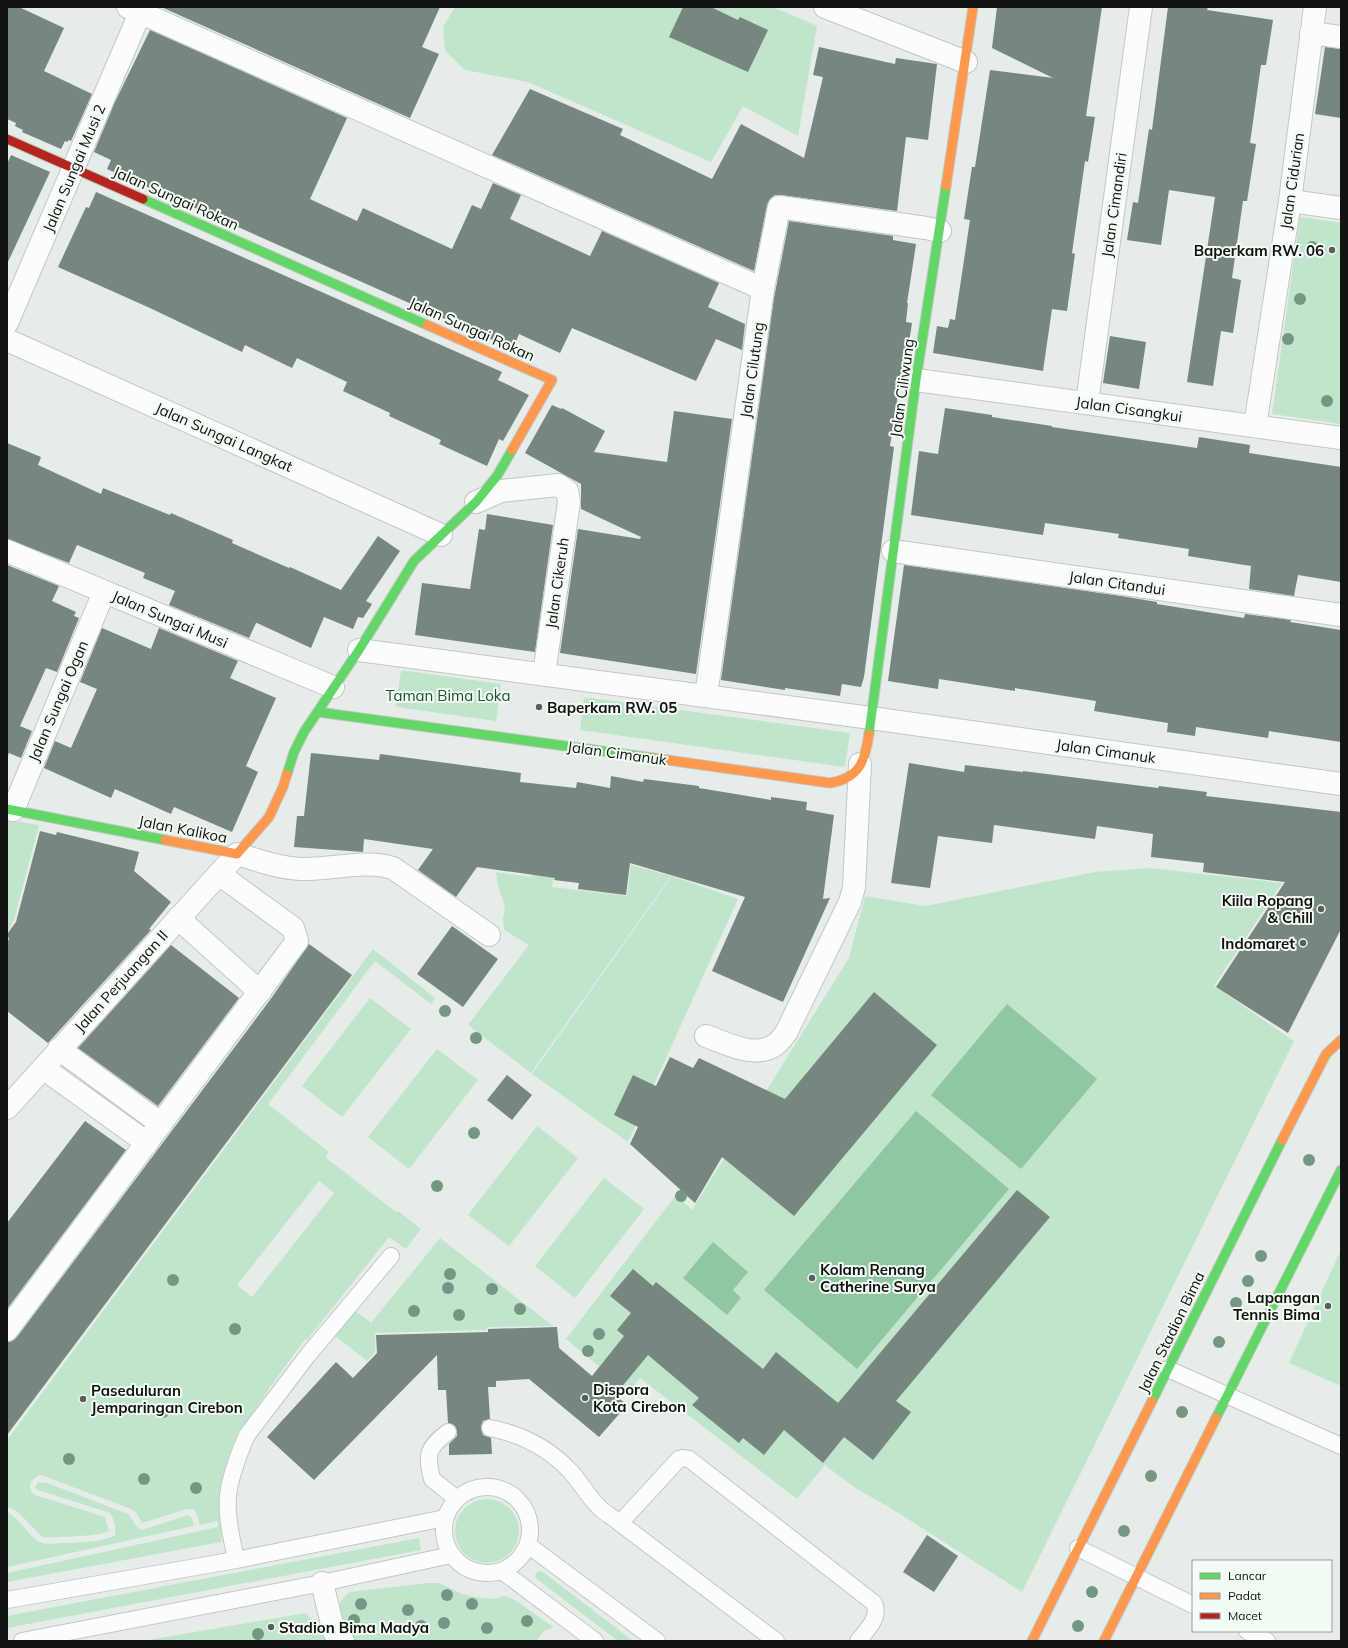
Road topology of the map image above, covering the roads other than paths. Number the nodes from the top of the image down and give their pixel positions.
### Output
1 (825, 7) edge
2 (973, 7) edge
3 (1141, 7) edge
4 (1315, 7) edge
5 (134, 10) edge
6 (1312, 33) junction
7 (1341, 37) edge
8 (966, 62) junction
9 (7, 139) edge
10 (74, 168) junction
11 (1290, 201) junction
12 (1341, 208) edge
13 (940, 231) junction
14 (763, 290) junction
15 (7, 324) edge
16 (7, 340) edge
17 (916, 380) junction
18 (1087, 403) junction
19 (1254, 426) junction
20 (1341, 438) edge
21 (476, 502) junction
22 (441, 535) junction
23 (893, 551) junction
24 (7, 552) edge
25 (104, 592) junction
26 (1341, 615) edge
27 (359, 650) junction
28 (544, 674) junction
29 (333, 687) junction
30 (706, 696) junction
31 (318, 712) junction
32 (871, 718) junction
33 (860, 764) junction
34 (1341, 784) edge
35 (10, 810) edge
36 (237, 854) junction
37 (219, 874) junction
38 (178, 918) junction
39 (488, 934) dead end
40 (260, 992) junction
41 (706, 1036) dead end
42 (1341, 1040) edge
43 (59, 1049) junction
44 (43, 1068) junction
45 (7, 1108) edge
46 (161, 1124) junction
47 (147, 1143) junction
48 (1341, 1170) edge
49 (391, 1256) dead end
50 (7, 1330) edge
51 (1168, 1368) junction
52 (1228, 1395) junction
53 (490, 1428) dead end
54 (448, 1432) dead end
55 (1341, 1446) edge
56 (457, 1499) junction
57 (445, 1518) junction
58 (620, 1523) junction
59 (528, 1545) junction
60 (1078, 1548) junction
61 (451, 1554) junction
62 (236, 1560) junction
63 (502, 1571) junction
64 (1136, 1577) junction
65 (322, 1583) junction
66 (7, 1600) edge
67 (1192, 1605) edge
68 (1249, 1632) edge
69 (22, 1641) edge
70 (343, 1641) edge
71 (596, 1641) edge
72 (657, 1641) edge
73 (776, 1641) edge
74 (858, 1641) edge
75 (1032, 1641) edge
76 (1104, 1641) edge
77 (1267, 1641) edge

1 - 8 street
2 - 8 street, Jalan Ciliwung
3 - 18 street, Jalan Cimandiri
4 - 6 street, Jalan Cidurian
5 - 10 street, Jalan Sungai Musi 2
5 - 14 street
6 - 7 street
6 - 11 street, Jalan Cidurian
8 - 13 street, Jalan Ciliwung
9 - 10 street, Jalan Sungai Rokan
10 - 15 street, Jalan Sungai Musi 2
10 - 21 street, Jalan Sungai Rokan
11 - 12 street
11 - 19 street, Jalan Cidurian
13 - 14 street, Jalan Cilutung
13 - 17 street, Jalan Ciliwung
14 - 30 street, Jalan Cilutung
16 - 22 street, Jalan Sungai Langkat
17 - 18 street, Jalan Cisangkui
17 - 23 street, Jalan Ciliwung
18 - 19 street, Jalan Cisangkui
19 - 20 street, Jalan Cisangkui
21 - 22 street, Jalan Sungai Rokan
21 - 28 street, Jalan Cikeruh
22 - 27 street, Jalan Sungai Rokan
23 - 26 street, Jalan Citandui
23 - 32 street, Jalan Ciliwung
24 - 25 street, Jalan Sungai Musi
25 - 29 street, Jalan Sungai Musi
25 - 35 street, Jalan Sungai Ogan
27 - 28 street, Jalan Cimanuk
27 - 29 street, Jalan Sungai Rokan
28 - 30 street, Jalan Cimanuk
29 - 31 street, Jalan Sungai Rokan
30 - 32 street, Jalan Cimanuk
31 - 33 street, Jalan Cimanuk
31 - 36 street, Jalan Kalikoa
32 - 33 street, Jalan Cimanuk
32 - 34 street, Jalan Cimanuk
33 - 41 street
35 - 36 street, Jalan Kalikoa
36 - 37 street, Jalan Perjuangan II
36 - 39 street
37 - 38 street, Jalan Perjuangan II
37 - 40 street
38 - 40 street
38 - 43 street, Jalan Perjuangan II
40 - 46 street
42 - 51 street, Jalan Stadion Bima
43 - 44 street, Jalan Perjuangan II
43 - 46 street
44 - 45 street, Jalan Perjuangan II
44 - 47 street
46 - 47 street
47 - 50 street
48 - 52 street
49 - 62 lane
51 - 52 lane
51 - 60 street, Jalan Stadion Bima
52 - 55 lane
52 - 64 street
53 - 58 lane
54 - 56 lane
56 - 57 lane
56 - 59 lane
57 - 61 lane
57 - 62 lane
58 - 73 lane
58 - 74 lane
59 - 63 lane
59 - 72 lane
60 - 64 lane
60 - 75 street, Jalan Stadion Bima
61 - 63 lane
61 - 65 lane
62 - 66 lane
63 - 71 lane
64 - 67 lane
64 - 76 street
65 - 69 lane
65 - 70 street
68 - 77 lane

